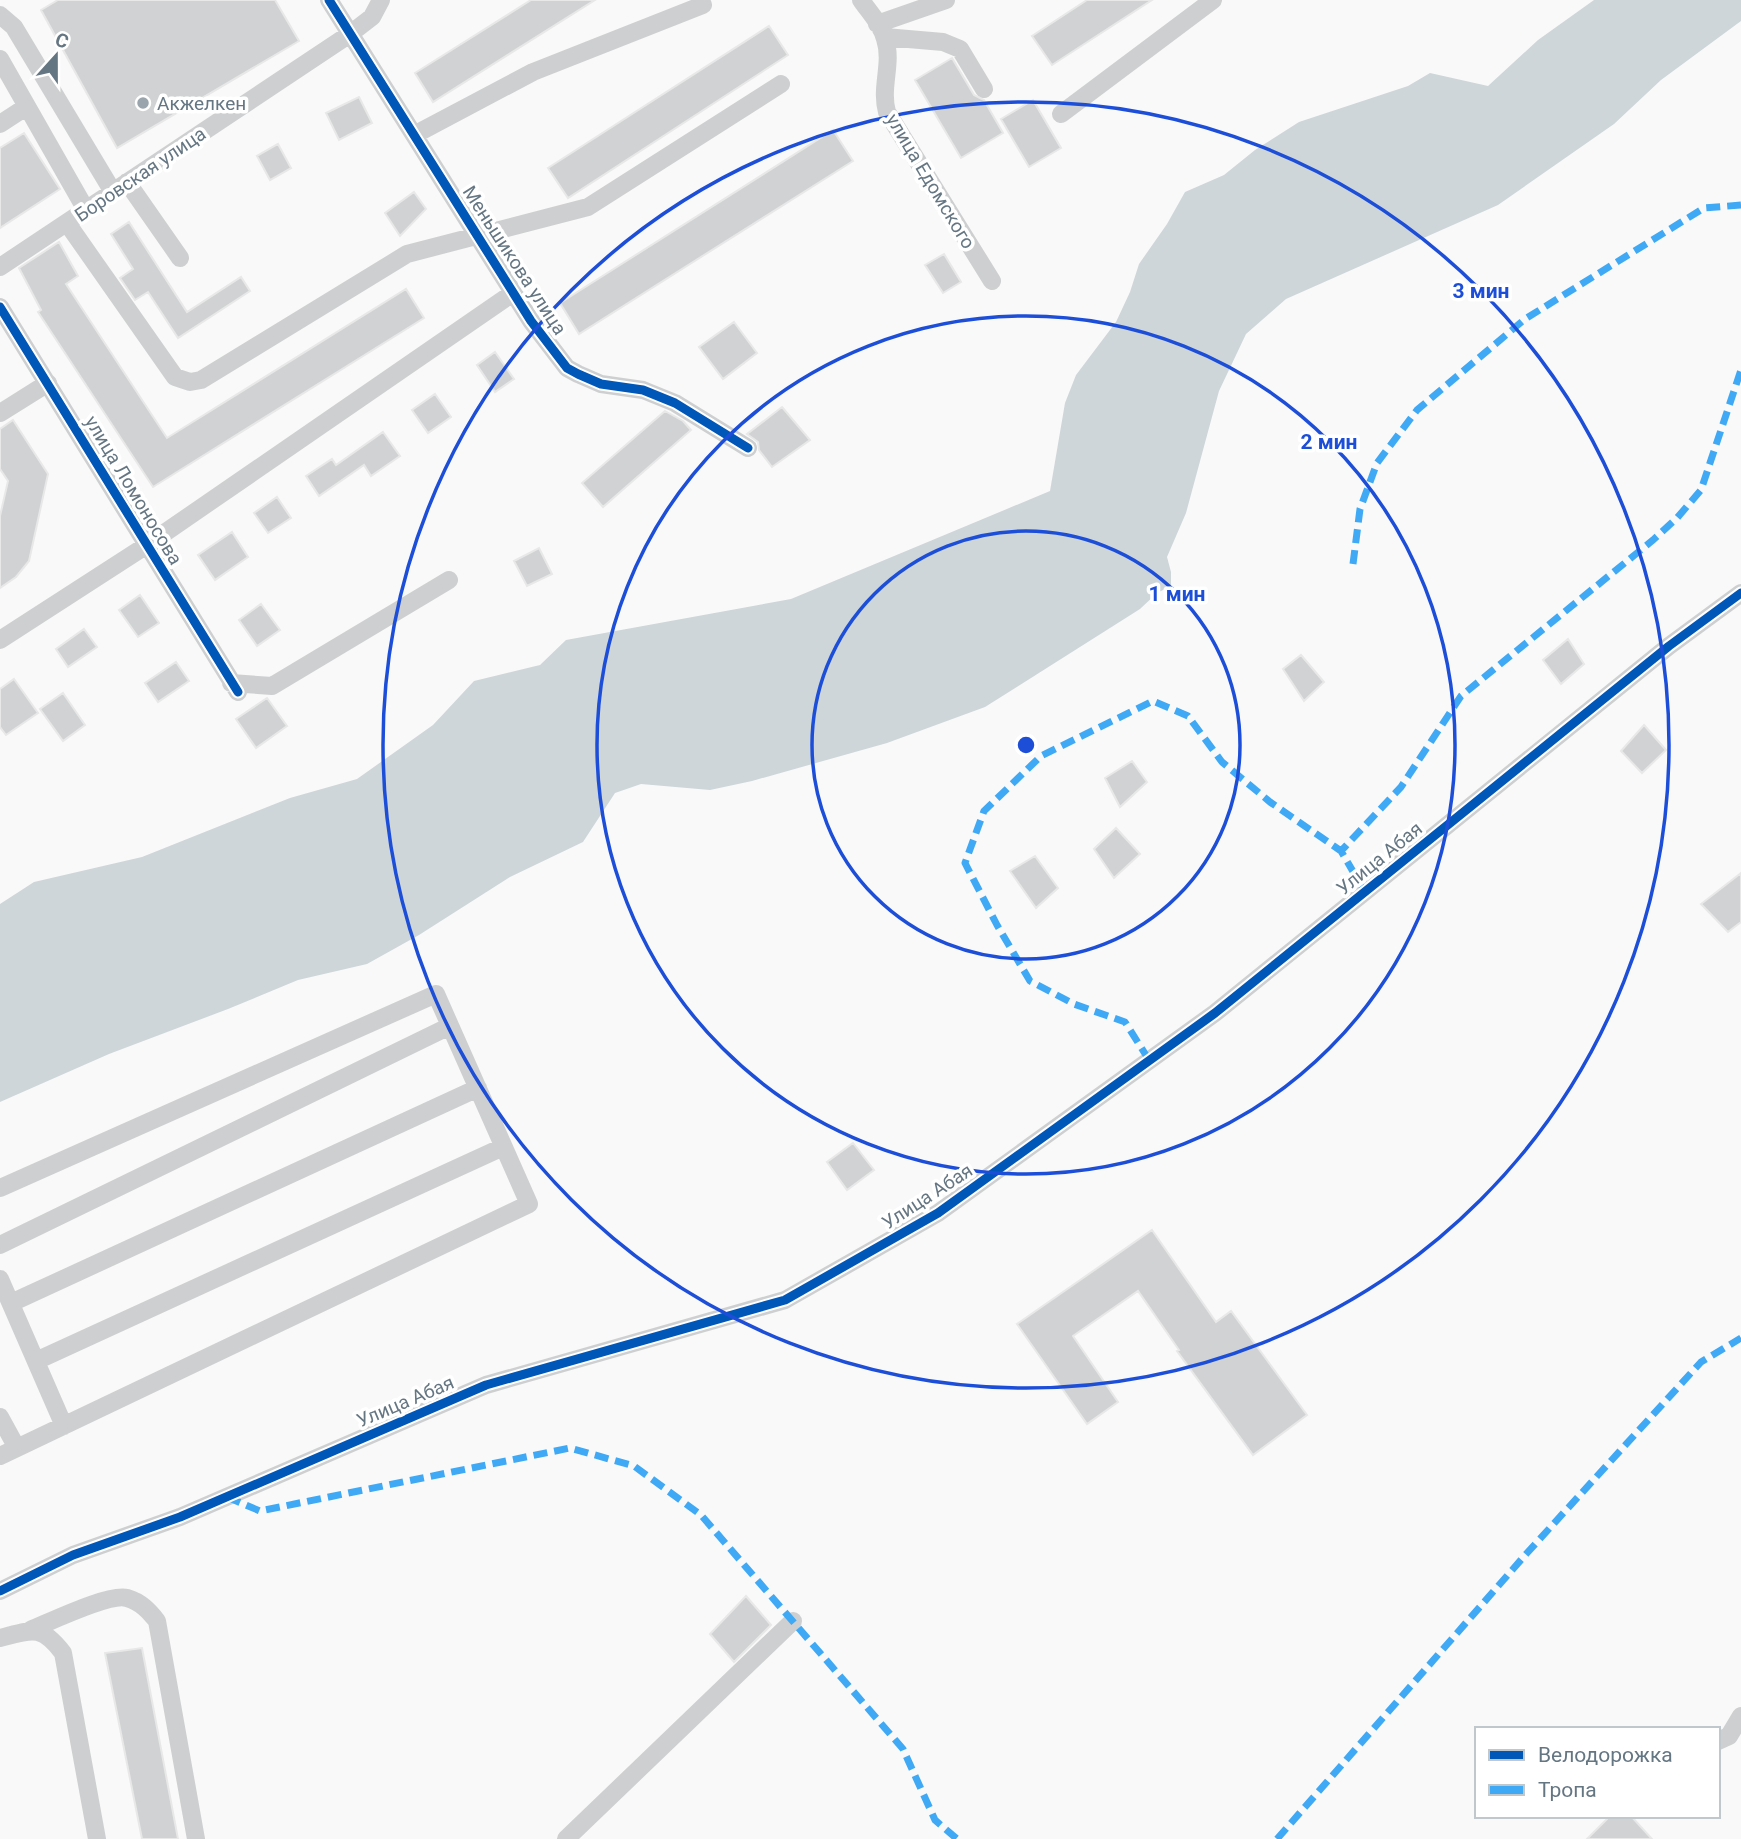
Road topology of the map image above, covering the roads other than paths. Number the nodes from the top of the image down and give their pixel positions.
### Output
1 (329, 0) edge
2 (381, 0) edge
3 (861, 0) edge
4 (946, 0) edge
5 (1213, 0) edge
6 (703, 5) dead end
7 (0, 15) edge
8 (881, 30) junction
9 (350, 34) junction
10 (0, 60) edge
11 (781, 84) dead end
12 (984, 89) dead end
13 (26, 107) junction
14 (1061, 114) dead end
15 (0, 124) edge
16 (414, 135) junction
17 (120, 187) junction
18 (86, 209) junction
19 (67, 223) junction
20 (478, 237) junction
21 (180, 258) dead end
22 (0, 267) edge
23 (992, 281) dead end
24 (513, 293) junction
25 (0, 307) edge
26 (48, 383) junction
27 (0, 413) edge
28 (748, 448) dead end
29 (147, 545) junction
30 (449, 580) dead end
31 (1741, 593) edge
32 (0, 640) edge
33 (450, 1026) junction
34 (478, 1088) junction
35 (503, 1147) junction
36 (0, 1188) edge
37 (0, 1245) edge
38 (0, 1279) edge
39 (11, 1303) junction
40 (36, 1361) junction
41 (0, 1417) edge
42 (64, 1426) junction
43 (17, 1448) junction
44 (0, 1456) edge
45 (0, 1591) edge
46 (793, 1621) dead end
47 (30, 1630) junction
48 (0, 1638) edge
49 (1741, 1716) edge
50 (1720, 1740) edge
51 (97, 1839) edge
52 (196, 1839) edge
53 (566, 1839) edge

1 - 9 street, Меньшикова улица
2 - 9 street, Боровская улица
3 - 8 street
4 - 8 street
5 - 14 street
6 - 16 street
7 - 17 street
8 - 12 street
8 - 23 street, улица Едомского
9 - 16 street, Меньшикова улица
9 - 17 street, Боровская улица
10 - 13 street
11 - 20 street
13 - 15 street
13 - 18 street
16 - 20 street, Меньшикова улица
17 - 18 street, Боровская улица
17 - 21 street
18 - 19 street, Боровская улица
19 - 20 street
19 - 22 street, Боровская улица
20 - 24 street, Меньшикова улица
24 - 28 street, Меньшикова улица
24 - 29 street
25 - 26 street, улица Ломоносова
26 - 27 street
26 - 29 street, улица Ломоносова
29 - 30 street, улица Ломоносова
29 - 32 street
31 - 45 street, Улица Абая
33 - 34 street
33 - 36 street
33 - 37 street
34 - 35 street
34 - 39 street
35 - 40 street
35 - 42 street
38 - 39 street
39 - 40 street
40 - 42 street
41 - 43 street
42 - 43 street
43 - 44 street
46 - 53 street
47 - 48 street
47 - 51 street
47 - 52 street
49 - 50 street

